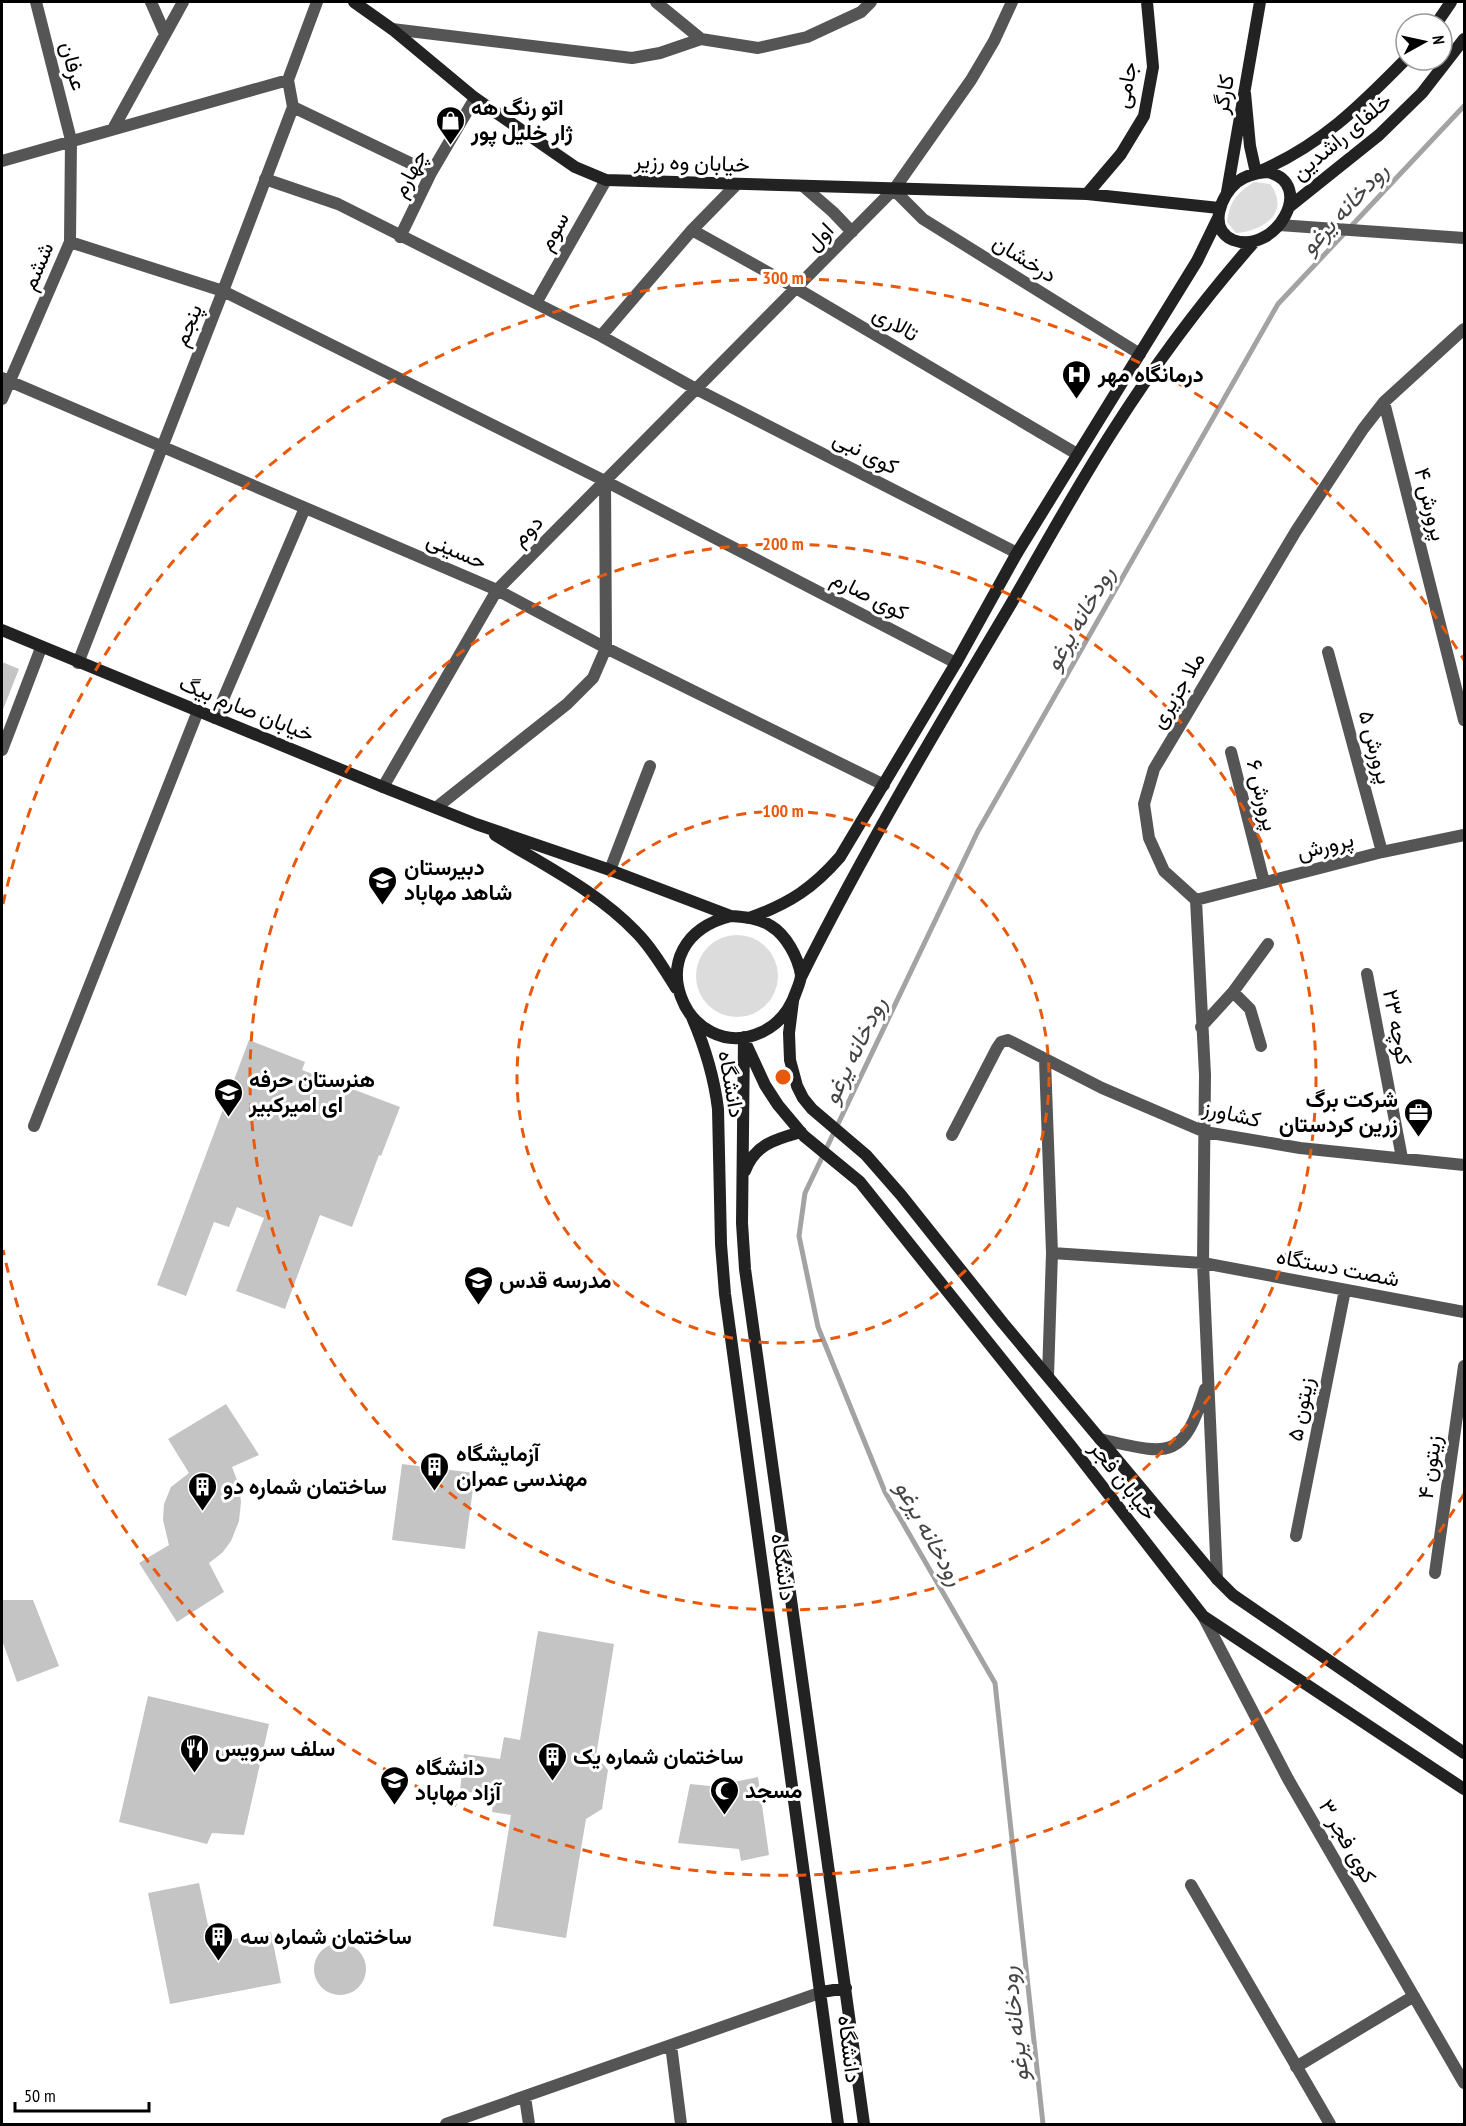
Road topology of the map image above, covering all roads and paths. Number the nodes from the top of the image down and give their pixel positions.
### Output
1 (36, 2) edge
2 (151, 2) edge
3 (183, 2) edge
4 (317, 2) edge
5 (354, 2) edge
6 (656, 2) edge
7 (871, 2) edge
8 (1012, 2) edge
9 (1147, 2) edge
10 (1260, 2) edge
11 (392, 29) junction
12 (165, 34) junction
13 (701, 39) junction
14 (1464, 39) edge
15 (1394, 71) edge
16 (288, 80) junction
17 (1245, 93) junction
18 (476, 98) junction
19 (293, 107) junction
20 (113, 129) junction
21 (71, 140) junction
22 (2, 161) edge
23 (431, 173) junction
24 (1256, 173) junction
25 (265, 179) junction
26 (606, 180) junction
27 (737, 184) junction
28 (803, 186) junction
29 (895, 189) junction
30 (1087, 194) junction
31 (1227, 194) junction
32 (1289, 207) junction
33 (1219, 213) junction
34 (1279, 225) junction
35 (692, 230) junction
36 (852, 232) junction
37 (400, 237) junction
38 (1464, 238) edge
39 (1255, 241) junction
40 (70, 242) junction
41 (796, 288) junction
42 (223, 291) junction
43 (536, 303) junction
44 (1464, 329) edge
45 (602, 336) junction
46 (1140, 354) junction
47 (5, 379) edge
48 (696, 389) junction
49 (2, 399) edge
50 (1384, 402) junction
51 (161, 446) junction
52 (1077, 454) junction
53 (605, 481) junction
54 (305, 508) junction
55 (1017, 553) junction
56 (497, 590) junction
57 (2, 630) edge
58 (41, 648) junction
59 (606, 648) junction
60 (1328, 652) dead end
61 (78, 663) junction
62 (956, 663) junction
63 (198, 711) junction
64 (215, 718) junction
65 (1464, 720) edge
66 (2, 750) edge
67 (1231, 752) dead end
68 (650, 766) dead end
69 (884, 785) junction
70 (383, 787) junction
71 (437, 807) junction
72 (476, 824) junction
73 (1464, 835) edge
74 (1382, 852) junction
75 (610, 870) junction
76 (1264, 882) junction
77 (1196, 900) junction
78 (731, 916) junction
79 (752, 917) junction
80 (1268, 944) dead end
81 (1367, 974) dead end
82 (801, 977) junction
83 (1233, 992) junction
84 (679, 993) junction
85 (793, 1001) junction
86 (692, 1017) junction
87 (1201, 1027) junction
88 (744, 1037) junction
89 (1261, 1046) dead end
90 (1044, 1060) junction
91 (34, 1126) dead end
92 (1205, 1132) junction
93 (802, 1134) junction
94 (952, 1135) dead end
95 (1402, 1158) junction
96 (1464, 1165) edge
97 (743, 1174) junction
98 (1052, 1253) junction
99 (1203, 1263) junction
100 (1345, 1290) junction
101 (1464, 1312) edge
102 (1464, 1366) edge
103 (1048, 1376) junction
104 (1208, 1380) junction
105 (1100, 1439) junction
106 (1296, 1536) dead end
107 (1435, 1573) dead end
108 (1216, 1579) junction
109 (1203, 1616) junction
110 (1464, 1753) edge
111 (1464, 1788) edge
112 (1191, 1885) dead end
113 (846, 1988) junction
114 (822, 1992) junction
115 (1414, 1996) junction
116 (670, 2045) junction
117 (1296, 2067) junction
118 (1464, 2083) edge
119 (525, 2097) junction
120 (446, 2124) edge
121 (528, 2124) edge
122 (681, 2124) edge
123 (838, 2124) edge
124 (864, 2124) edge
125 (1329, 2124) edge

1 - 21 street, عرفان
2 - 12 street
3 - 12 street
4 - 16 street
5 - 11 main road, خیابان وه رزیر
6 - 13 street
7 - 13 street
8 - 29 street, اول
9 - 30 main road, جامی
10 - 17 main road, کارگر
11 - 13 street
11 - 18 main road, خیابان وه رزیر
12 - 20 street
14 - 32 main road, خلفای راشدین
15 - 24 main road
16 - 19 street
16 - 20 street
17 - 24 main road
17 - 31 main road, کارگر
18 - 23 street, چهارم
18 - 26 main road, خیابان وه رزیر
19 - 23 street
19 - 25 street, پنجم
20 - 21 street
21 - 22 street
21 - 40 street, ششم
23 - 37 street, چهارم
24 - 31 main road
24 - 32 main road
25 - 37 street, کوی نبی
25 - 42 street, پنجم
26 - 27 main road, خیابان وه رزیر
26 - 43 street, سوم
27 - 28 main road, خیابان وه رزیر
27 - 35 street
28 - 29 main road, خیابان وه رزیر
28 - 36 street
29 - 30 main road, خیابان وه رزیر
29 - 36 street, اول
29 - 46 street, درخشان
30 - 33 main road, خیابان وه رزیر
31 - 33 main road
32 - 34 main road
33 - 39 main road
33 - 46 main road
34 - 38 street
34 - 39 main road
35 - 41 street, تالاری
35 - 45 street
36 - 41 street, اول
37 - 43 street, کوی نبی
39 - 82 main road
40 - 42 street, کوی صارم
40 - 47 street, ششم
41 - 48 street, اول
41 - 52 street, تالاری
42 - 51 street, پنجم
42 - 53 street, کوی صارم
43 - 45 street, کوی نبی
44 - 50 street, ملا جزیری
45 - 48 street, کوی نبی
46 - 52 main road
47 - 49 street, ششم
47 - 51 street, حسینی
48 - 53 street, دوم
48 - 55 street, کوی نبی
50 - 65 street, پرورش ۴
50 - 77 street, ملا جزیری
51 - 54 street, حسینی
51 - 61 street, پنجم
52 - 55 main road
53 - 56 street, دوم
53 - 59 street
53 - 62 street, کوی صارم
54 - 56 street, حسینی
54 - 64 street
55 - 62 main road
56 - 59 street, حسینی
56 - 70 street, دوم
57 - 58 main road, خیابان صارم بیگ
58 - 61 main road, خیابان صارم بیگ
58 - 66 street
59 - 69 street, حسینی
59 - 71 street
60 - 74 street, پرورش ۵
61 - 63 main road, خیابان صارم بیگ
62 - 69 main road
63 - 64 main road, خیابان صارم بیگ
63 - 91 street
64 - 70 main road, خیابان صارم بیگ
67 - 76 street, پرورش ۶
68 - 75 street
69 - 79 main road
70 - 71 main road, خیابان صارم بیگ
71 - 72 main road, خیابان صارم بیگ
72 - 75 main road, خیابان صارم بیگ
72 - 84 main road, خیابان صارم بیگ
73 - 74 street, پرورش
74 - 76 street, پرورش
75 - 78 main road, خیابان صارم بیگ
76 - 77 street, پرورش
77 - 87 street
78 - 79 main road
78 - 84 main road
79 - 82 main road
80 - 83 street
81 - 95 street, کوچه ۲۳
82 - 85 main road
83 - 87 street
83 - 89 street
84 - 86 main road
85 - 88 main road
85 - 103 main road, خیابان فجر
86 - 88 main road
86 - 114 main road, دانشگاه
87 - 92 street
88 - 93 main road, خیابان فجر
88 - 97 main road, دانشگاه
90 - 92 street, کشاورز
90 - 94 street, کشاورز
90 - 98 street
92 - 95 street, کشاورز
92 - 99 street
93 - 97 main road
93 - 109 main road, خیابان فجر
95 - 96 street, کشاورز
97 - 113 main road, دانشگاه
98 - 99 street, شصت دستگاه
98 - 103 street
99 - 100 street, شصت دستگاه
99 - 104 street
100 - 101 street, شصت دستگاه
100 - 106 street, زیتون ۵
102 - 107 street, زیتون ۴
103 - 105 main road, خیابان فجر
104 - 105 street
104 - 108 street
105 - 108 main road, خیابان فجر
108 - 110 main road, خیابان فجر
109 - 111 main road, خیابان فجر
109 - 115 street, کوی فجر ۳
112 - 117 street
113 - 114 main road
113 - 124 main road, دانشگاه
114 - 116 street
114 - 123 main road, دانشگاه
115 - 117 street
115 - 118 street, کوی فجر ۳
116 - 119 street
116 - 122 street
117 - 125 street
119 - 120 street
119 - 121 street

